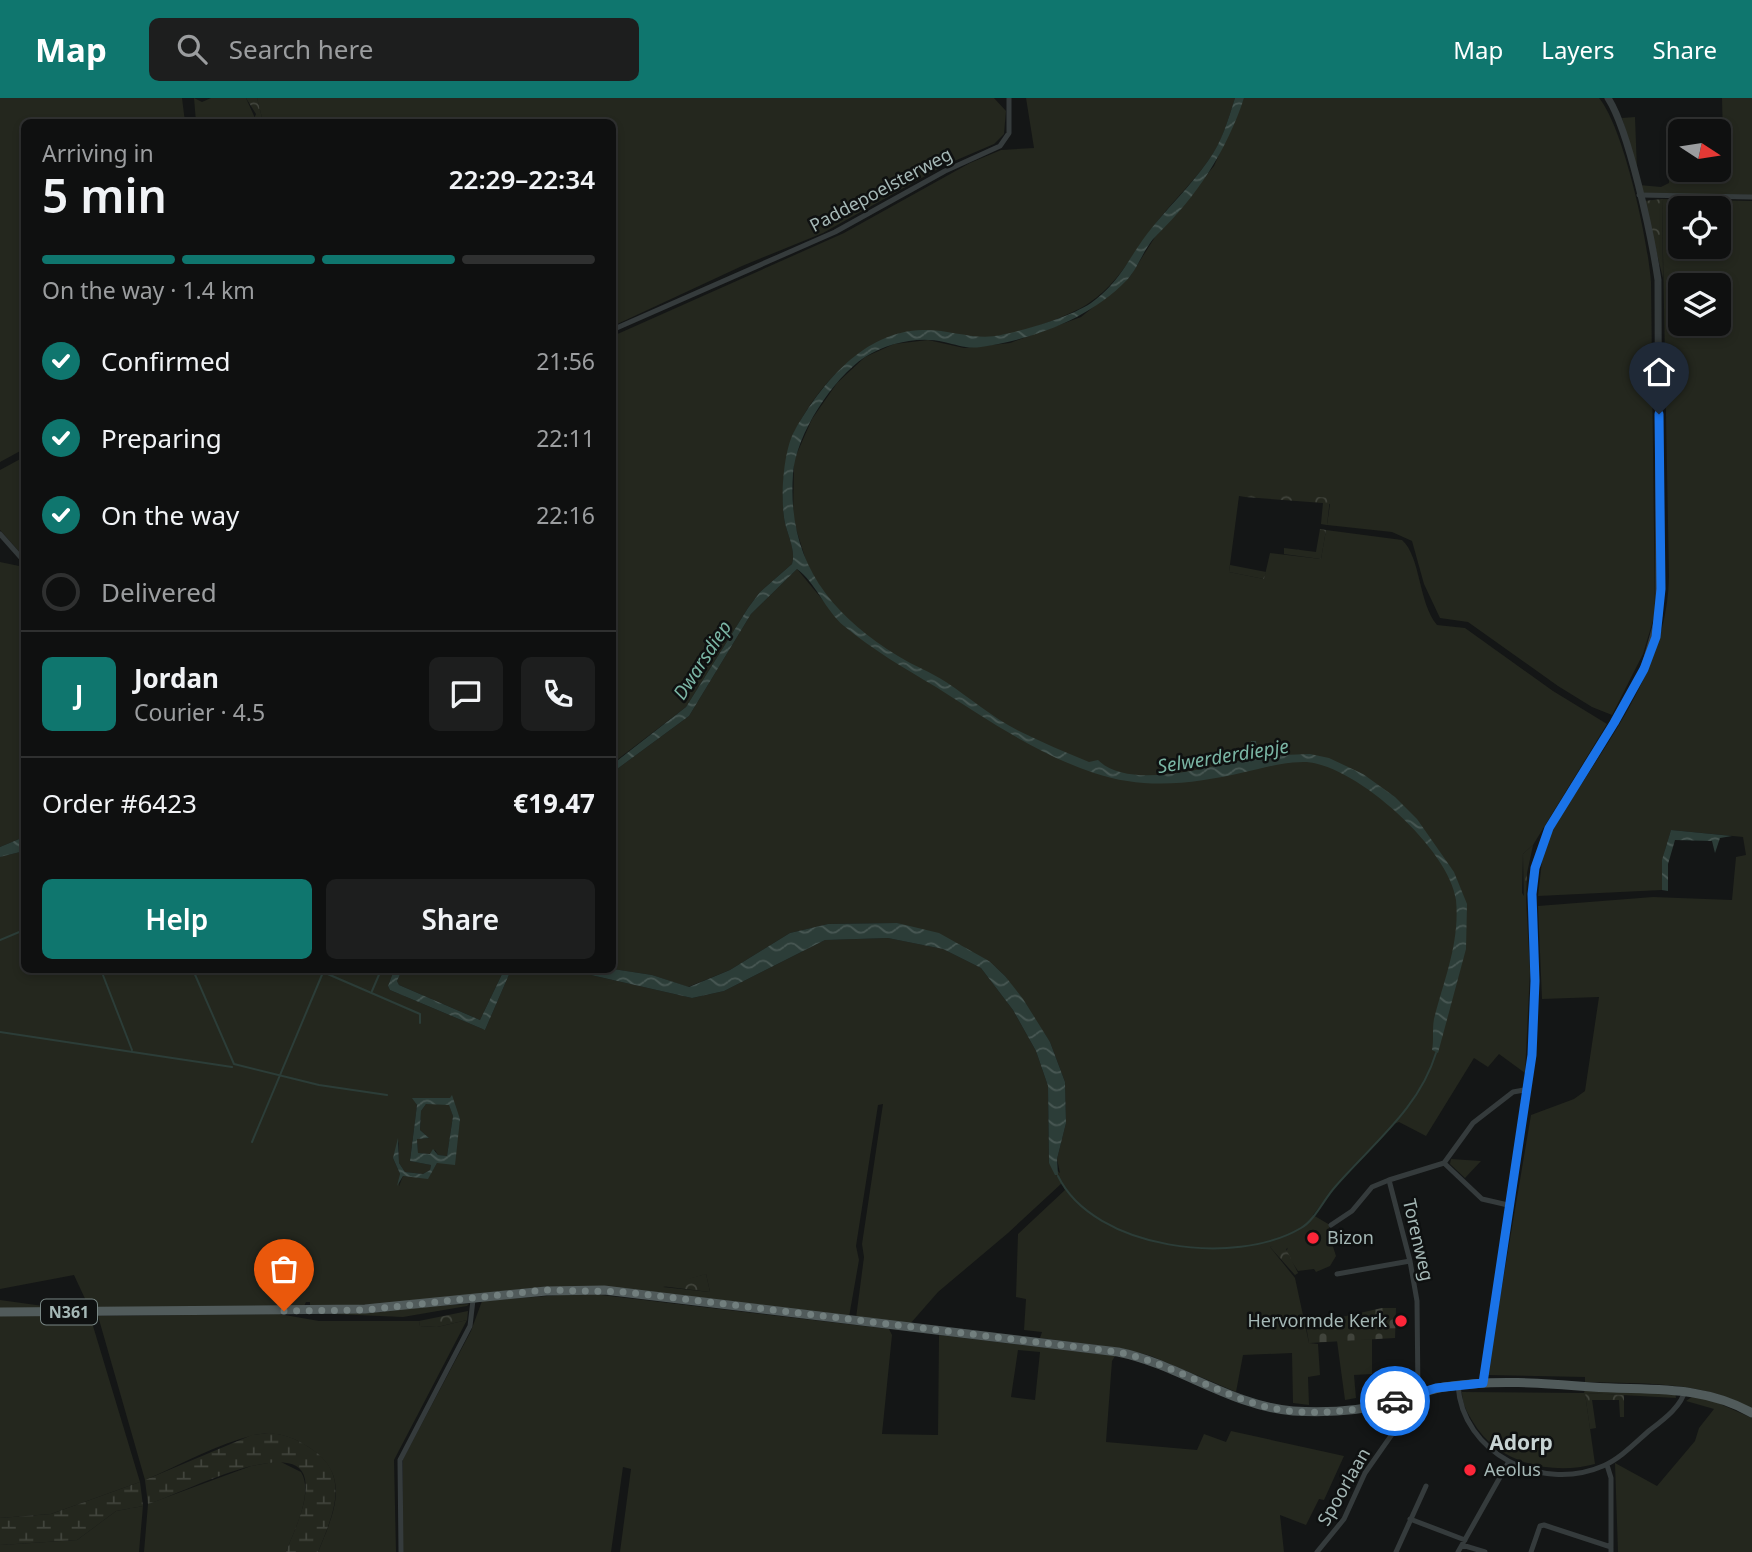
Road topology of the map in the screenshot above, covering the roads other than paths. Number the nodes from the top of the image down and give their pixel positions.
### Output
1 (1009, 98) edge
2 (1608, 98) edge
3 (1639, 195) junction
4 (1752, 197) edge
5 (616, 328) edge
6 (0, 534) edge
7 (21, 558) edge
8 (1524, 1090) junction
9 (1444, 1163) junction
10 (1389, 1180) junction
11 (1508, 1205) junction
12 (1331, 1224) dead end
13 (1410, 1261) junction
14 (1337, 1274) dead end
15 (473, 1300) junction
16 (0, 1312) edge
17 (1483, 1383) junction
18 (1458, 1385) junction
19 (1685, 1390) junction
20 (1413, 1396) junction
21 (1752, 1413) edge
22 (1508, 1463) junction
23 (1607, 1465) junction
24 (1426, 1486) dead end
25 (1410, 1519) junction
26 (1463, 1543) junction
27 (1611, 1549) edge
28 (401, 1552) edge
29 (1318, 1552) edge
30 (1396, 1552) edge
31 (1458, 1552) edge
32 (1485, 1552) edge
33 (1531, 1552) edge

1 - 5 street, Paddepoelsterweg
2 - 3 street
3 - 4 street
3 - 8 street
6 - 7 street
8 - 9 street
8 - 11 street
9 - 10 street, Torenweg
9 - 11 street
10 - 12 street
10 - 13 street, Torenweg
11 - 17 street
13 - 14 street
13 - 20 street, Torenweg
15 - 16 main road, N361
15 - 20 main road, N361
15 - 28 street
17 - 18 main road, N361
17 - 19 main road, N361
18 - 20 main road, N361
18 - 22 street
19 - 21 main road, N361
19 - 23 street
20 - 29 street, Spoorlaan
22 - 23 street
22 - 26 street
23 - 27 street
24 - 25 street
25 - 26 street
25 - 30 street
26 - 31 street
26 - 32 street
27 - 33 street

